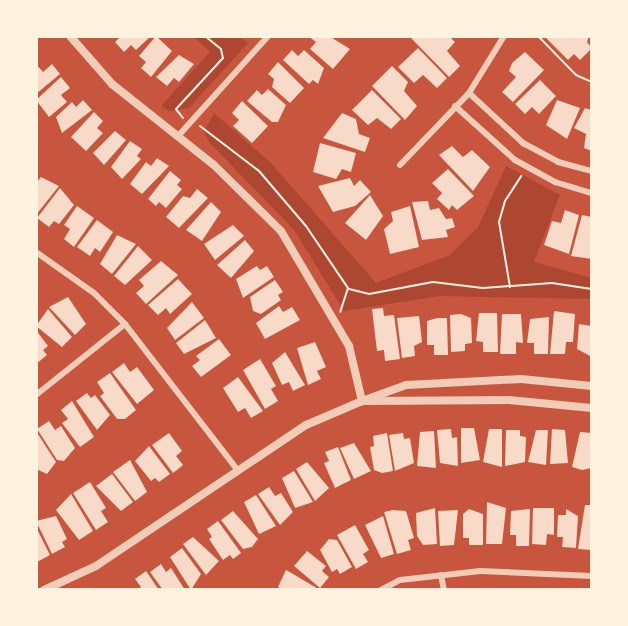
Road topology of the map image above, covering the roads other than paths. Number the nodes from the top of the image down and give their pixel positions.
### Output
1 (70, 36) edge
2 (268, 36) edge
3 (504, 36) edge
4 (469, 93) junction
5 (455, 106) junction
6 (179, 135) junction
7 (400, 165) dead end
8 (592, 171) edge
9 (592, 193) edge
10 (36, 252) edge
11 (125, 324) junction
12 (592, 386) edge
13 (36, 395) edge
14 (362, 401) junction
15 (592, 408) edge
16 (236, 468) junction
17 (441, 575) junction
18 (592, 576) edge
19 (44, 590) edge
20 (381, 590) edge
21 (444, 590) edge

1 - 6 street
2 - 6 street
3 - 4 street
4 - 5 street
4 - 8 street
5 - 7 street
5 - 9 street
6 - 14 street
10 - 11 street
11 - 13 street
11 - 16 street
12 - 14 street
14 - 15 street
14 - 16 street
16 - 19 street
17 - 18 street
17 - 20 street
17 - 21 street

